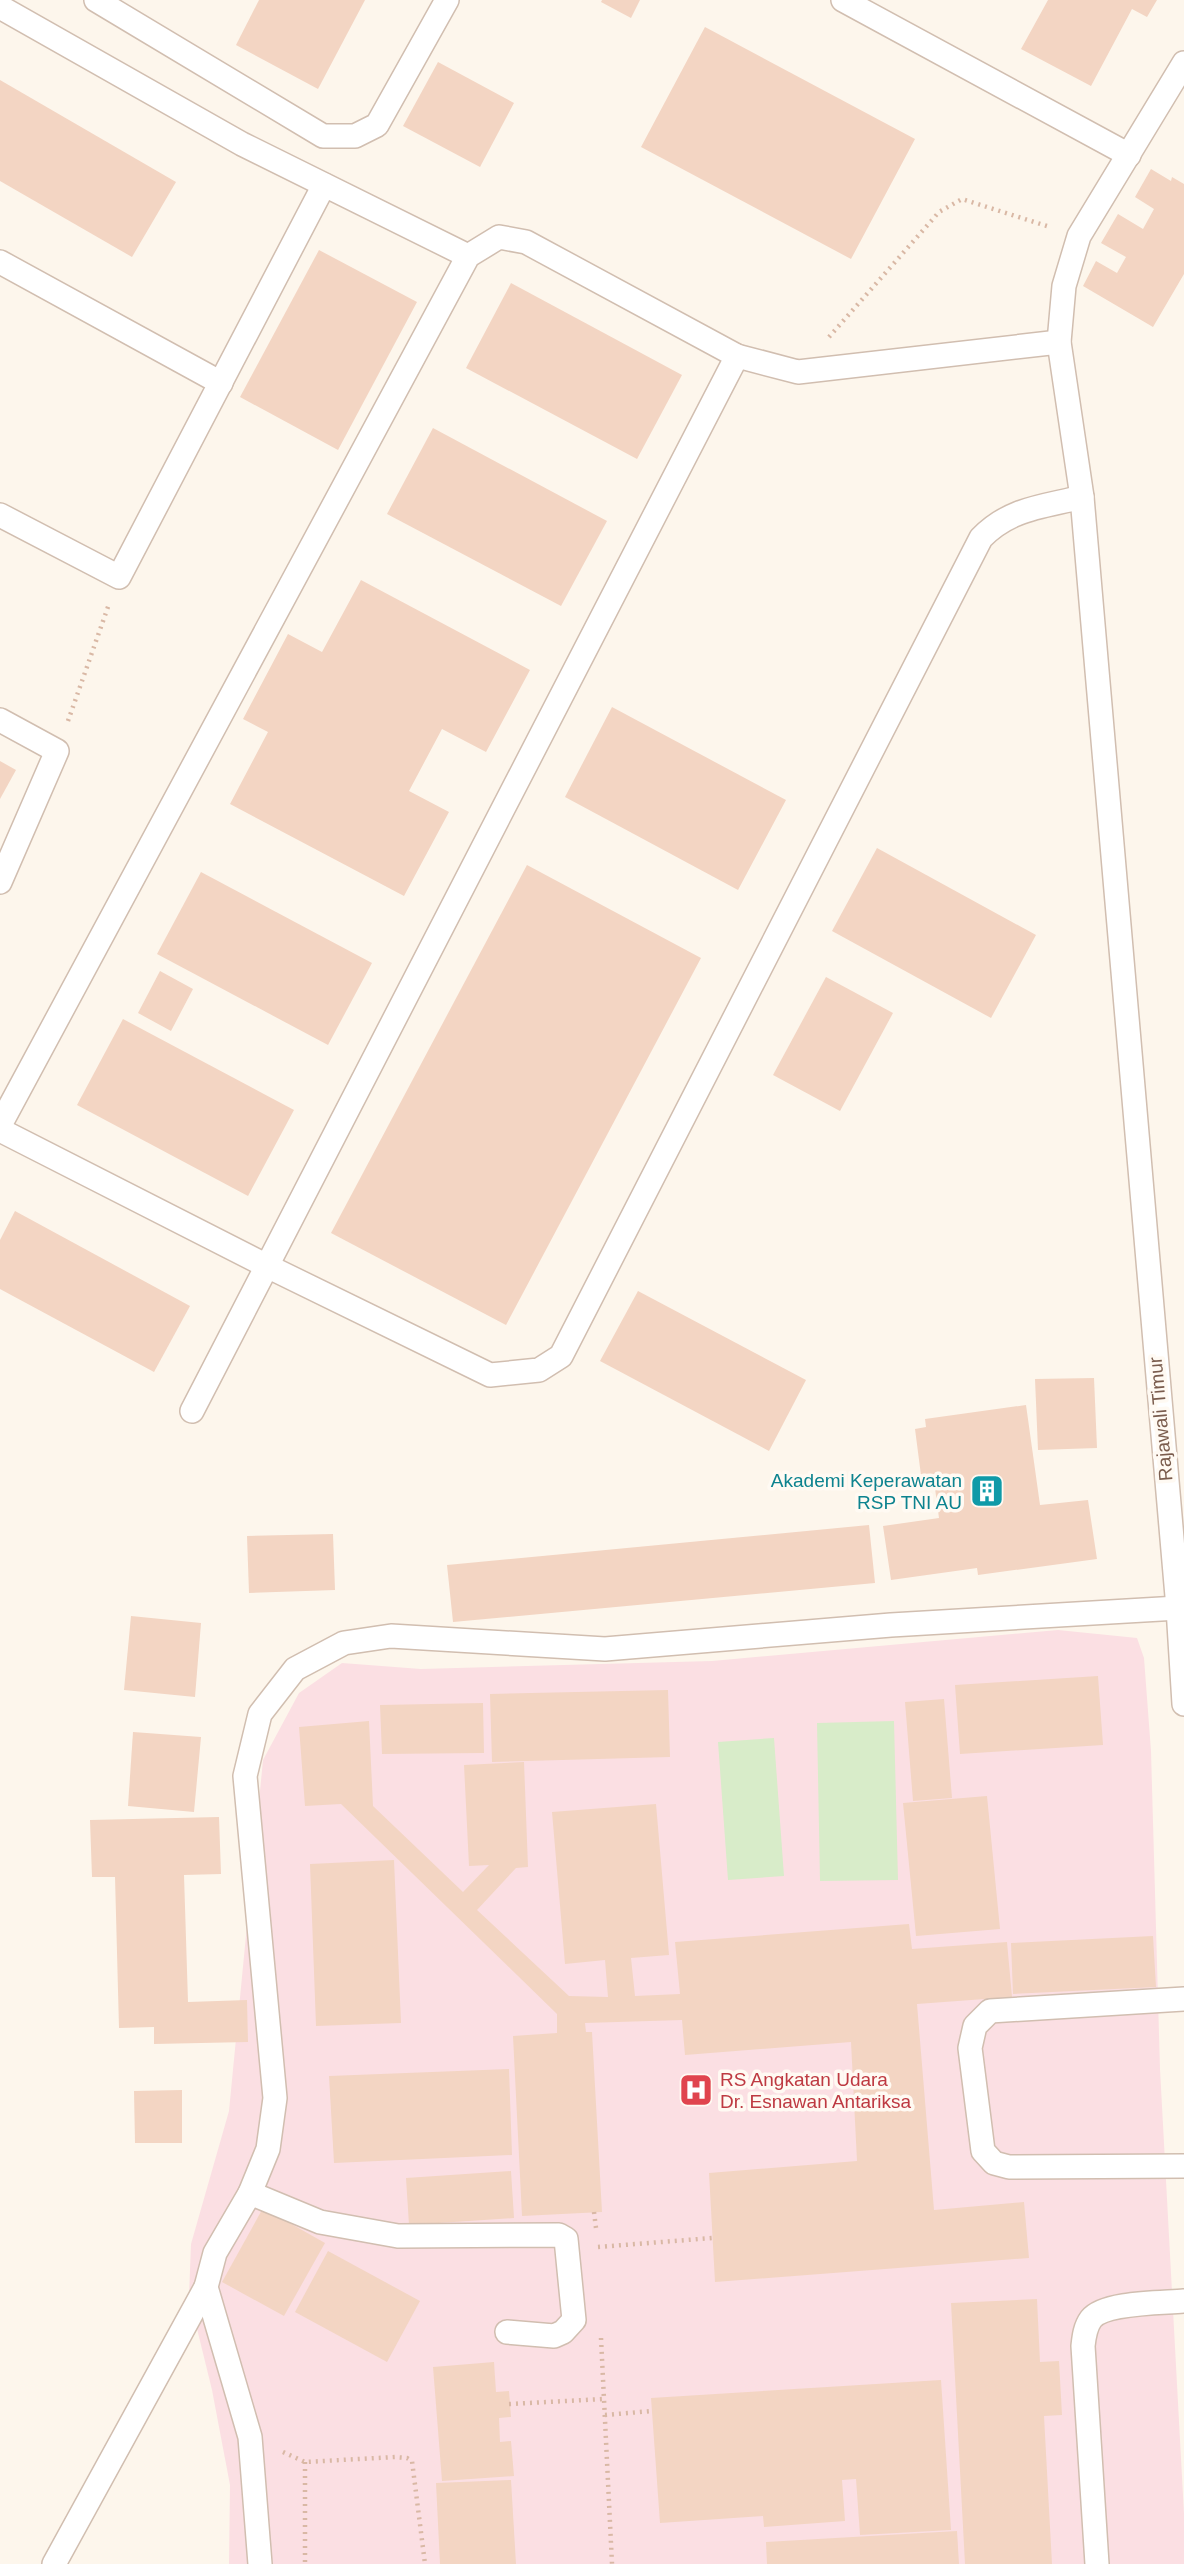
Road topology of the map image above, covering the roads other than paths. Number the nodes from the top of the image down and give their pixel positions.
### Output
1 (96, 0) edge
2 (447, 0) edge
3 (843, 0) edge
4 (0, 7) edge
5 (1184, 63) edge
6 (1129, 155) junction
7 (324, 185) junction
8 (468, 256) junction
9 (0, 262) edge
10 (1059, 342) junction
11 (737, 356) junction
12 (220, 383) junction
13 (1082, 497) junction
14 (0, 515) edge
15 (0, 720) edge
16 (0, 882) edge
17 (0, 1128) edge
18 (267, 1266) junction
19 (192, 1411) dead end
20 (1178, 1608) junction
21 (1184, 1704) edge
22 (1184, 1999) edge
23 (1184, 2166) edge
24 (250, 2193) junction
25 (206, 2287) junction
26 (1184, 2301) edge
27 (508, 2332) dead end
28 (54, 2564) edge
29 (260, 2564) edge
30 (1097, 2564) edge

1 - 2 lane
3 - 6 lane
4 - 7 lane
5 - 6 lane, Rajawali Timur
6 - 10 lane, Rajawali Timur
7 - 8 lane
7 - 12 lane
8 - 11 lane
8 - 17 lane
9 - 12 lane
10 - 11 lane
10 - 13 lane, Rajawali Timur
11 - 18 lane
12 - 14 lane
13 - 18 lane
13 - 20 lane, Rajawali Timur
15 - 16 lane
17 - 18 lane
18 - 19 lane
20 - 21 lane, Rajawali Timur
20 - 24 lane
22 - 23 lane
24 - 25 lane
24 - 27 lane
25 - 28 lane
25 - 29 lane
26 - 30 lane

